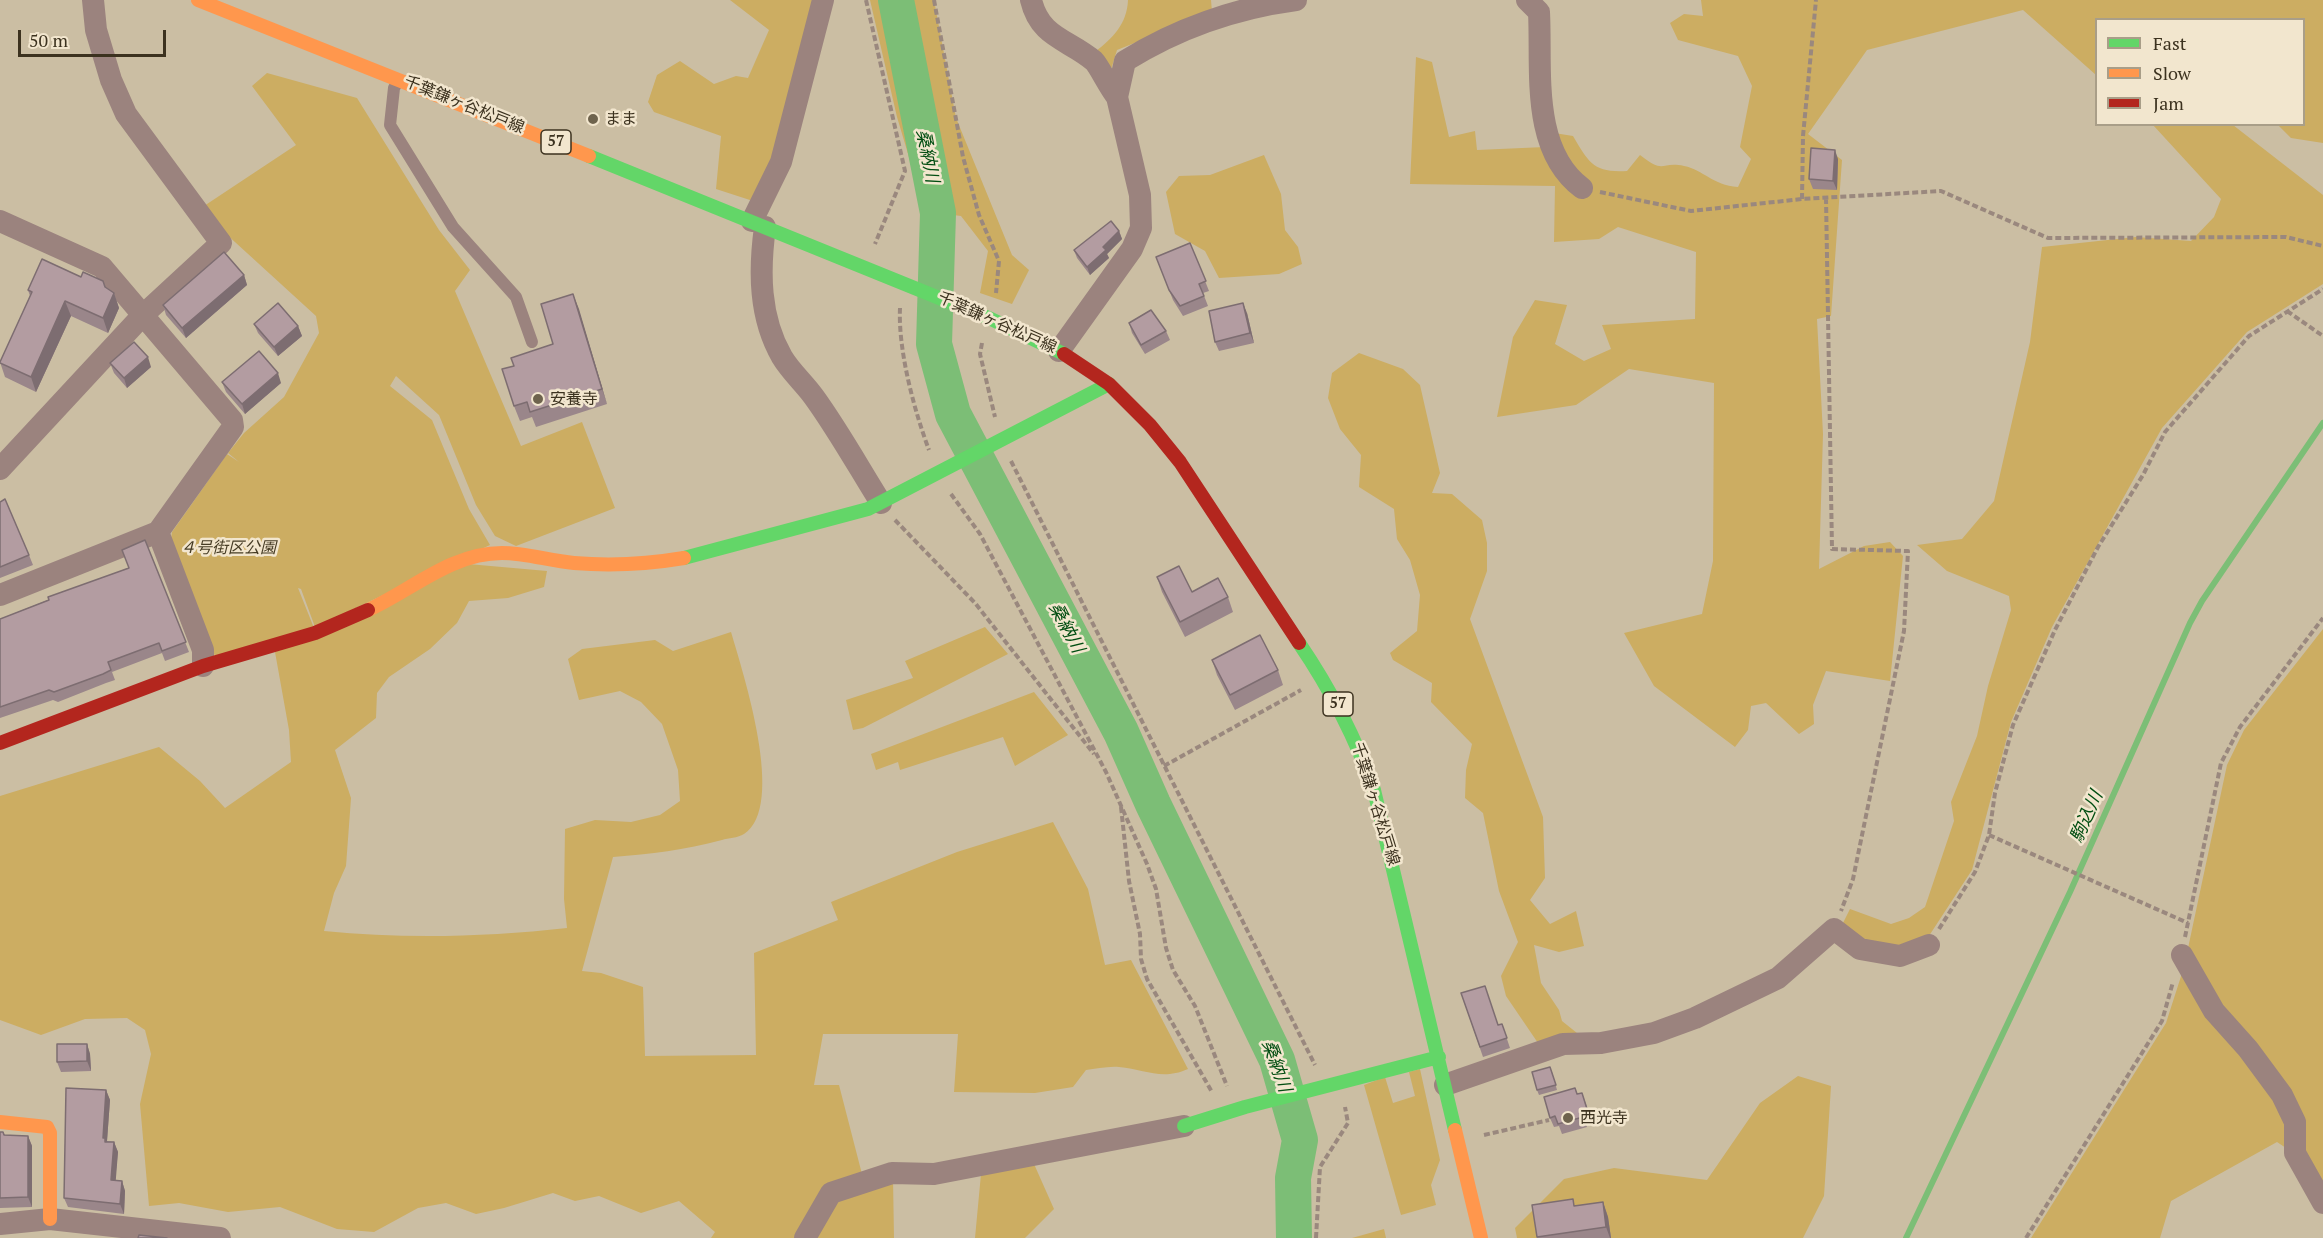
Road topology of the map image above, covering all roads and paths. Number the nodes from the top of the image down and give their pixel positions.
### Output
1 (93, 0) edge
2 (198, 0) edge
3 (823, 0) edge
4 (866, 0) edge
5 (934, 0) edge
6 (1031, 0) edge
7 (1527, 0) edge
8 (1816, 0) edge
9 (1282, 1) edge
10 (400, 79) junction
11 (1117, 97) junction
12 (1582, 188) joint
13 (1826, 198) junction
14 (1802, 199) junction
15 (0, 221) edge
16 (759, 224) junction
17 (2323, 246) edge
18 (867, 268) junction
19 (2323, 289) edge
20 (900, 304) dead end
21 (2287, 311) junction
22 (142, 316) junction
23 (991, 319) junction
24 (2323, 336) edge
25 (532, 342) dead end
26 (1059, 351) junction
27 (1109, 384) junction
28 (1001, 441) junction
29 (0, 469) edge
30 (940, 471) junction
31 (881, 503) junction
32 (158, 532) junction
33 (0, 595) edge
34 (2323, 618) edge
35 (203, 666) junction
36 (1322, 677) junction
37 (0, 743) edge
38 (1102, 764) junction
39 (1164, 766) junction
40 (1121, 803) junction
41 (1989, 835) junction
42 (2188, 923) junction
43 (1834, 929) junction
44 (1929, 945) joint
45 (2182, 955) junction
46 (1439, 1057) junction
47 (1340, 1083) junction
48 (1445, 1085) junction
49 (1321, 1088) junction
50 (1236, 1110) junction
51 (1549, 1120) edge
52 (0, 1122) edge
53 (1184, 1126) joint
54 (1484, 1135) dead end
55 (2323, 1203) edge
56 (50, 1219) junction
57 (0, 1224) edge
58 (220, 1238) edge
59 (805, 1238) edge
60 (1316, 1238) edge
61 (1481, 1238) edge
62 (2026, 1238) edge

1 - 22 street
2 - 10 main road, 千葉鎌ヶ谷松戸線 / 57
3 - 16 street
4 - 18 path
5 - 23 path
6 - 11 street
7 - 12 street
8 - 14 path
9 - 11 street
10 - 16 main road, 千葉鎌ヶ谷松戸線 / 57
10 - 25 lane
11 - 26 street
12 - 14 path
13 - 14 path
13 - 17 path
13 - 43 path
15 - 22 street
16 - 18 main road, 千葉鎌ヶ谷松戸線 / 57
16 - 31 street
18 - 23 main road, 千葉鎌ヶ谷松戸線 / 57
19 - 21 path
20 - 30 path
21 - 24 path
21 - 41 path
22 - 29 street
22 - 32 street
23 - 26 main road, 千葉鎌ヶ谷松戸線 / 57
23 - 28 path
26 - 27 main road, 千葉鎌ヶ谷松戸線 / 57
27 - 28 main road
27 - 36 main road, 千葉鎌ヶ谷松戸線 / 57
28 - 30 main road
28 - 39 path
30 - 31 main road
30 - 38 path
31 - 35 main road
31 - 38 path
32 - 33 street
32 - 35 street
34 - 42 path
35 - 37 main road
36 - 39 path
36 - 46 main road, 千葉鎌ヶ谷松戸線 / 57
38 - 40 path
39 - 49 path
40 - 50 path
40 - 50 path
41 - 42 path
41 - 44 path
42 - 45 path
43 - 44 street
43 - 48 street
45 - 55 street
45 - 62 path
46 - 47 main road
46 - 48 main road, 千葉鎌ヶ谷松戸線 / 57
47 - 49 main road
47 - 60 path
48 - 61 main road, 千葉鎌ヶ谷松戸線 / 57
49 - 50 main road
50 - 53 main road
51 - 54 path
52 - 56 main road
53 - 59 street
56 - 57 street
56 - 58 street

